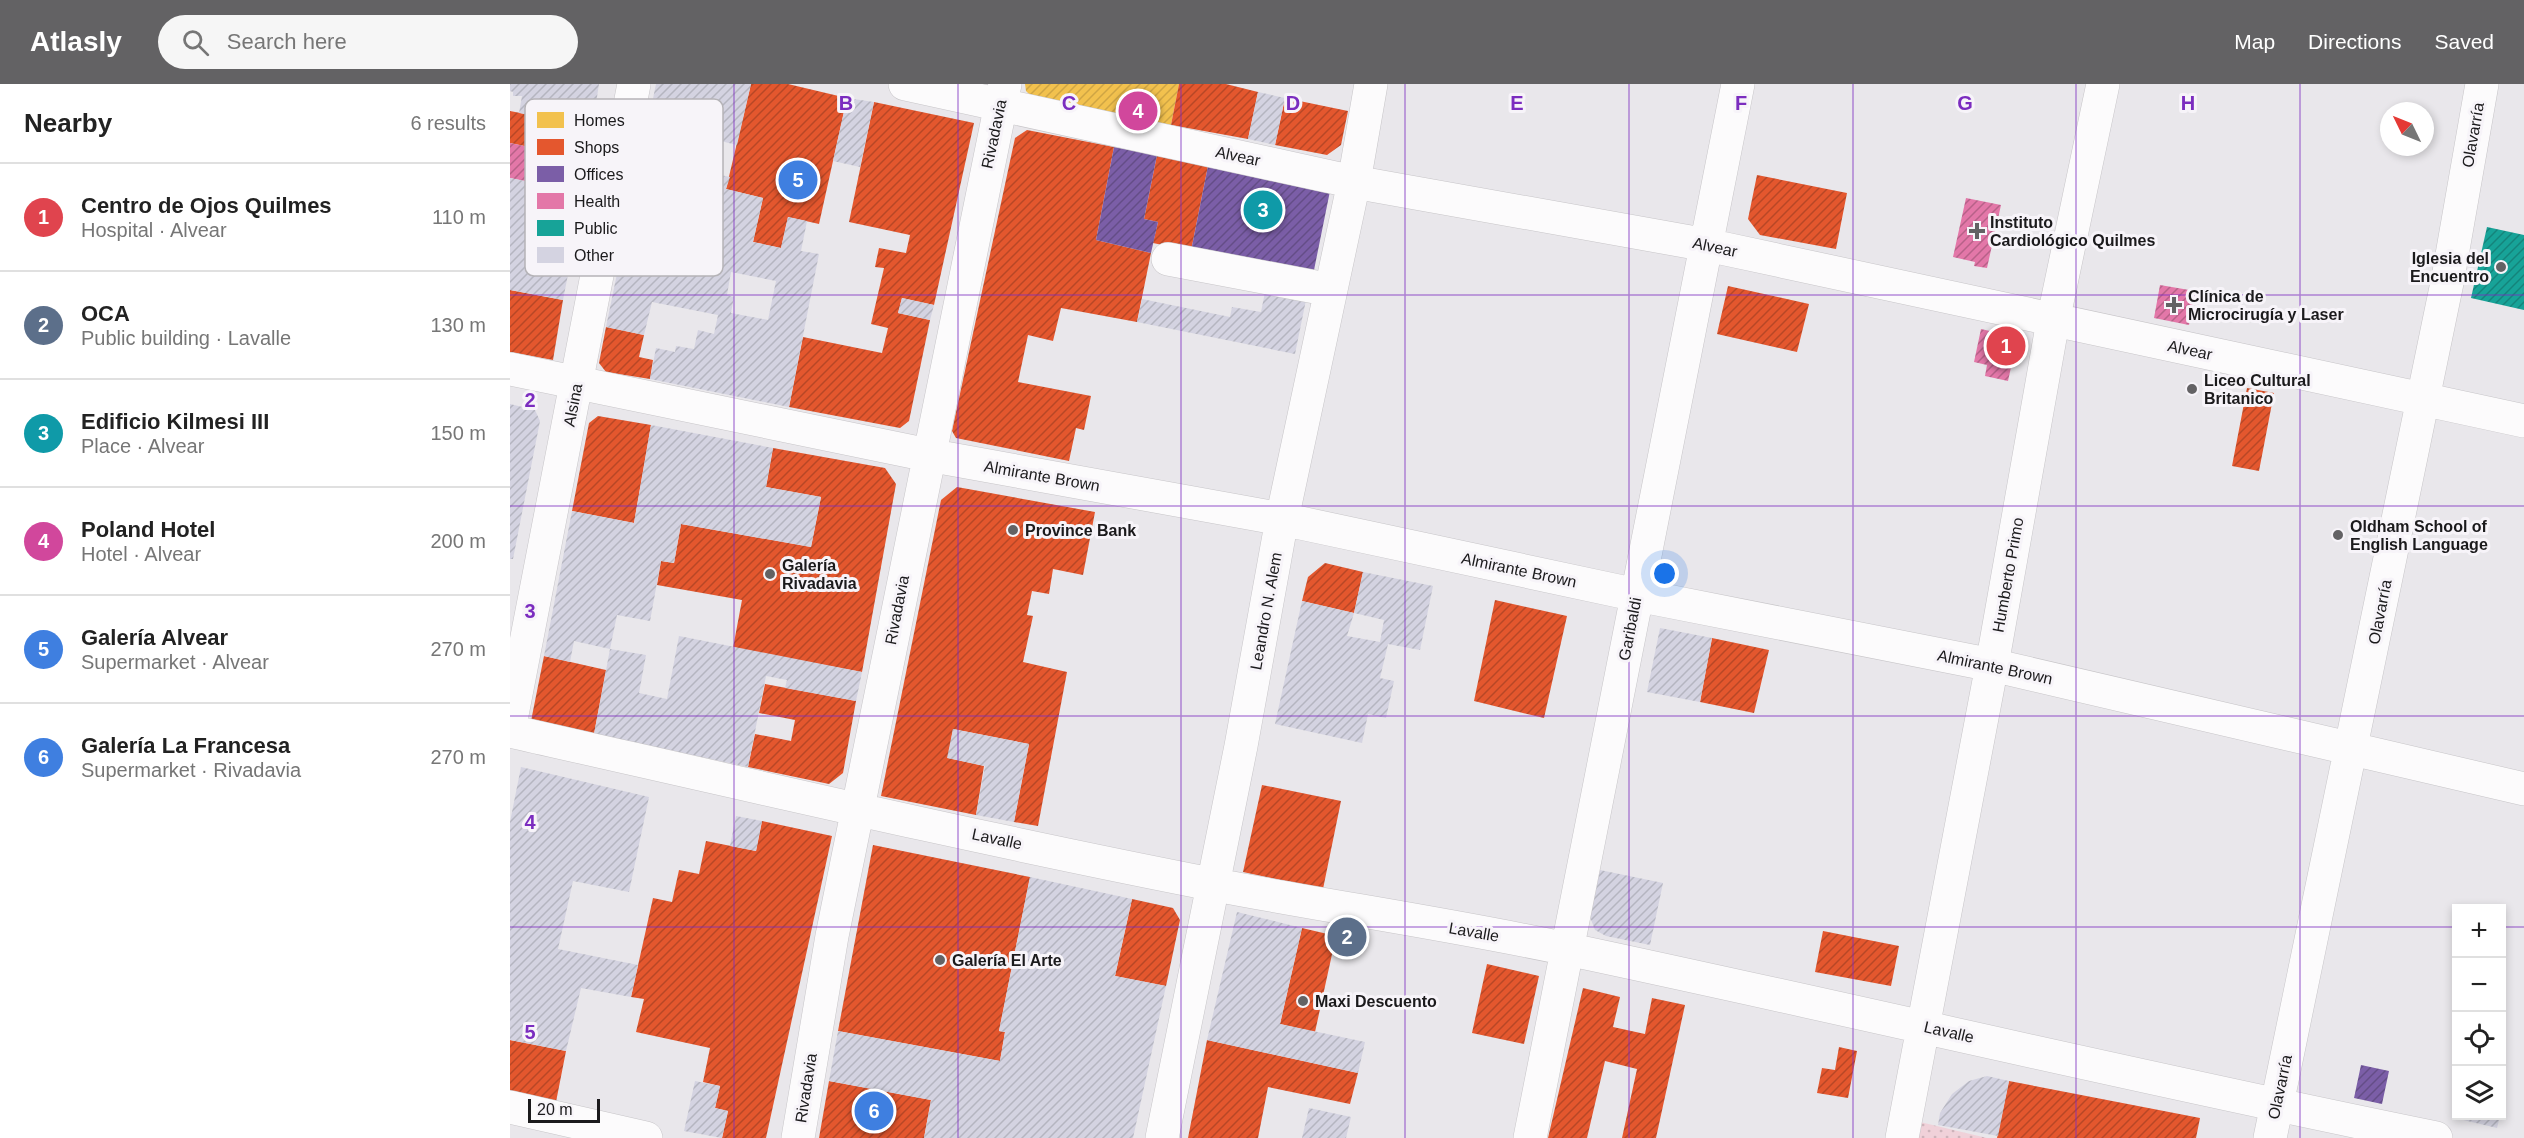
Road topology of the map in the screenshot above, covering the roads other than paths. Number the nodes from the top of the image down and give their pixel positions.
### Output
1 (634, 84) edge
2 (905, 84) edge
3 (1371, 84) edge
4 (1738, 84) edge
5 (2103, 84) edge
6 (2482, 84) edge
7 (1002, 94) edge
8 (631, 99) edge
9 (1354, 182) junction
10 (1707, 245) junction
11 (1168, 259) dead end
12 (597, 276) edge
13 (1330, 290) junction
14 (2054, 321) junction
15 (510, 369) edge
16 (577, 383) junction
17 (2422, 399) junction
18 (2524, 421) edge
19 (928, 455) junction
20 (1282, 519) junction
21 (1636, 595) junction
22 (1992, 665) junction
23 (510, 725) edge
24 (510, 731) edge
25 (2352, 748) junction
26 (2524, 789) edge
27 (858, 809) junction
28 (1214, 885) junction
29 (1568, 949) junction
30 (1925, 1026) junction
31 (2276, 1106) junction
32 (510, 1107) edge
33 (646, 1138) edge
34 (798, 1138) edge
35 (1162, 1138) edge
36 (1530, 1138) edge
37 (1902, 1138) edge
38 (2270, 1138) edge
39 (2436, 1138) edge

1 - 8 street, Alsina
2 - 7 street, Alvear
3 - 9 street, Leandro N. Alem
4 - 10 street, Garibaldi
5 - 14 street, Humberto Primo
6 - 17 street, Olavarría
7 - 9 street, Alvear
7 - 19 street, Rivadavia
9 - 10 street, Alvear
9 - 13 street, Leandro N. Alem
10 - 14 street, Alvear
10 - 21 street, Garibaldi
11 - 13 street
12 - 16 street, Alsina
13 - 20 street, Leandro N. Alem
14 - 17 street, Alvear
14 - 22 street, Humberto Primo
15 - 16 street, Almirante Brown
16 - 19 street, Almirante Brown
16 - 23 street, Alsina
17 - 18 street, Alvear
17 - 25 street, Olavarría
19 - 20 street, Almirante Brown
19 - 27 street, Rivadavia
20 - 21 street, Almirante Brown
20 - 28 street, Leandro N. Alem
21 - 22 street, Almirante Brown
21 - 29 street, Garibaldi
22 - 25 street, Almirante Brown
22 - 30 street, Humberto Primo
24 - 27 street, Lavalle
25 - 26 street, Almirante Brown
25 - 31 street, Olavarría
27 - 28 street, Lavalle
27 - 34 street, Rivadavia
28 - 29 street, Lavalle
28 - 35 street, Leandro N. Alem
29 - 30 street, Lavalle
29 - 36 street, Garibaldi
30 - 31 street, Lavalle
30 - 37 street, Humberto Primo
31 - 38 street, Olavarría
31 - 39 street, Lavalle
32 - 33 street

